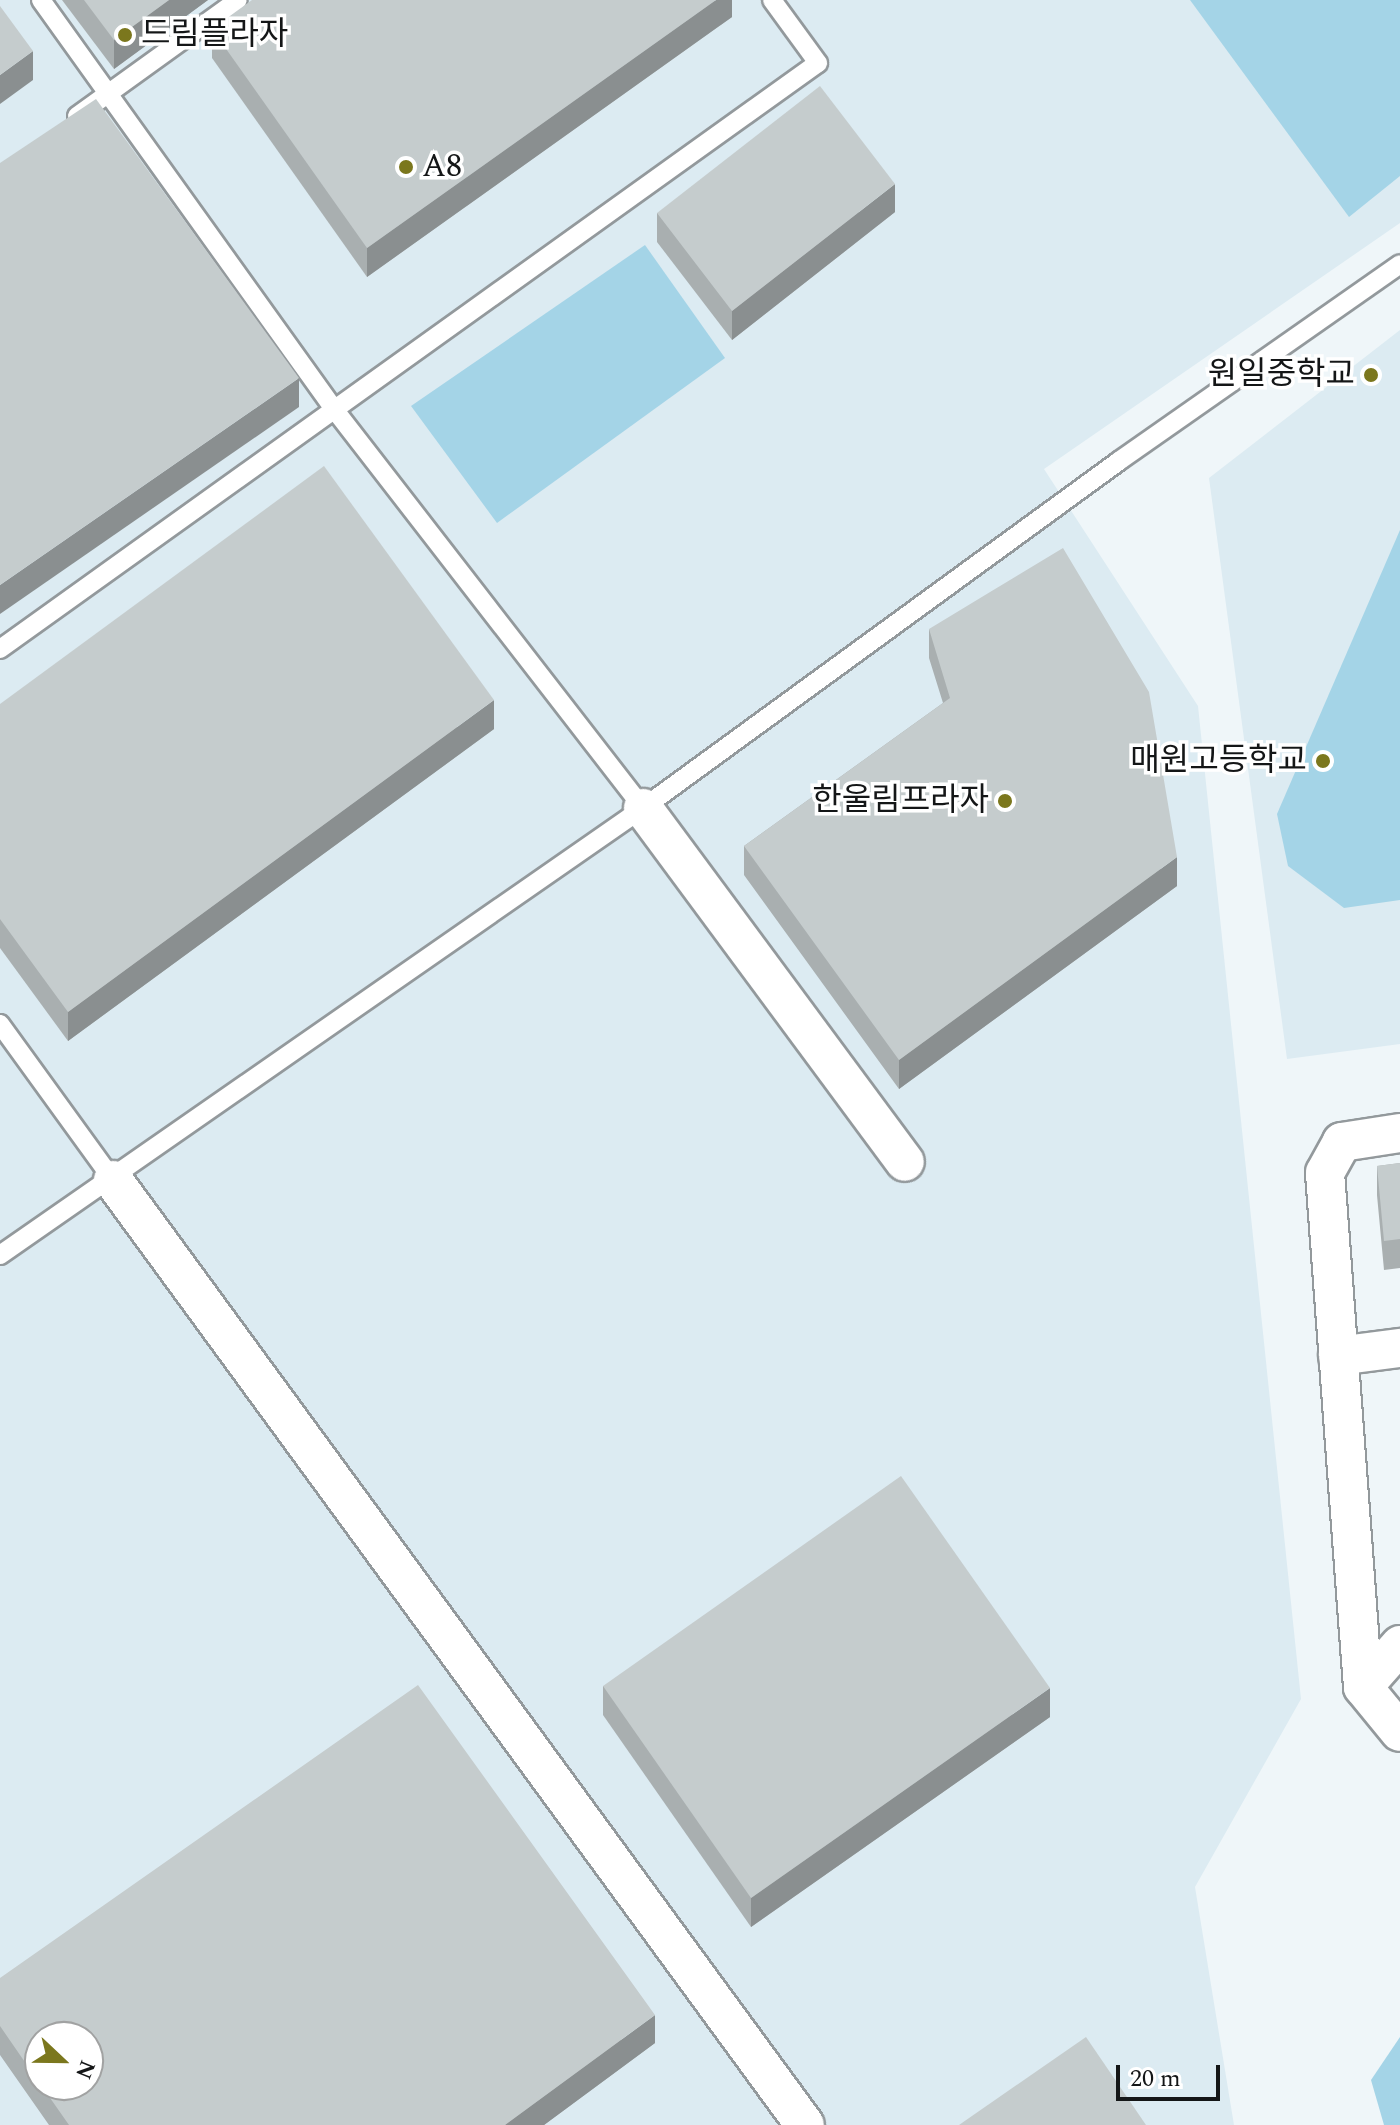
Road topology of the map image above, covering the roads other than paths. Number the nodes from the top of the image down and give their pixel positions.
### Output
1 (41, 0) edge
2 (238, 0) edge
3 (772, 0) edge
4 (108, 94) junction
5 (60, 128) edge
6 (1400, 264) edge
7 (334, 409) junction
8 (0, 649) edge
9 (643, 808) junction
10 (0, 1024) edge
11 (1400, 1133) edge
12 (905, 1162) dead end
13 (113, 1180) junction
14 (0, 1255) edge
15 (1400, 1348) edge
16 (1338, 1356) junction
17 (1400, 1645) edge
18 (1363, 1687) junction
19 (1400, 1732) edge
20 (805, 2125) edge

1 - 4 lane
2 - 4 lane
3 - 7 lane
4 - 5 lane
4 - 7 lane
6 - 9 lane
7 - 8 lane
7 - 9 lane
9 - 12 street
9 - 13 lane
10 - 13 lane
11 - 16 street
13 - 14 lane
13 - 20 street
15 - 16 street
16 - 18 street
17 - 18 street
18 - 19 street

